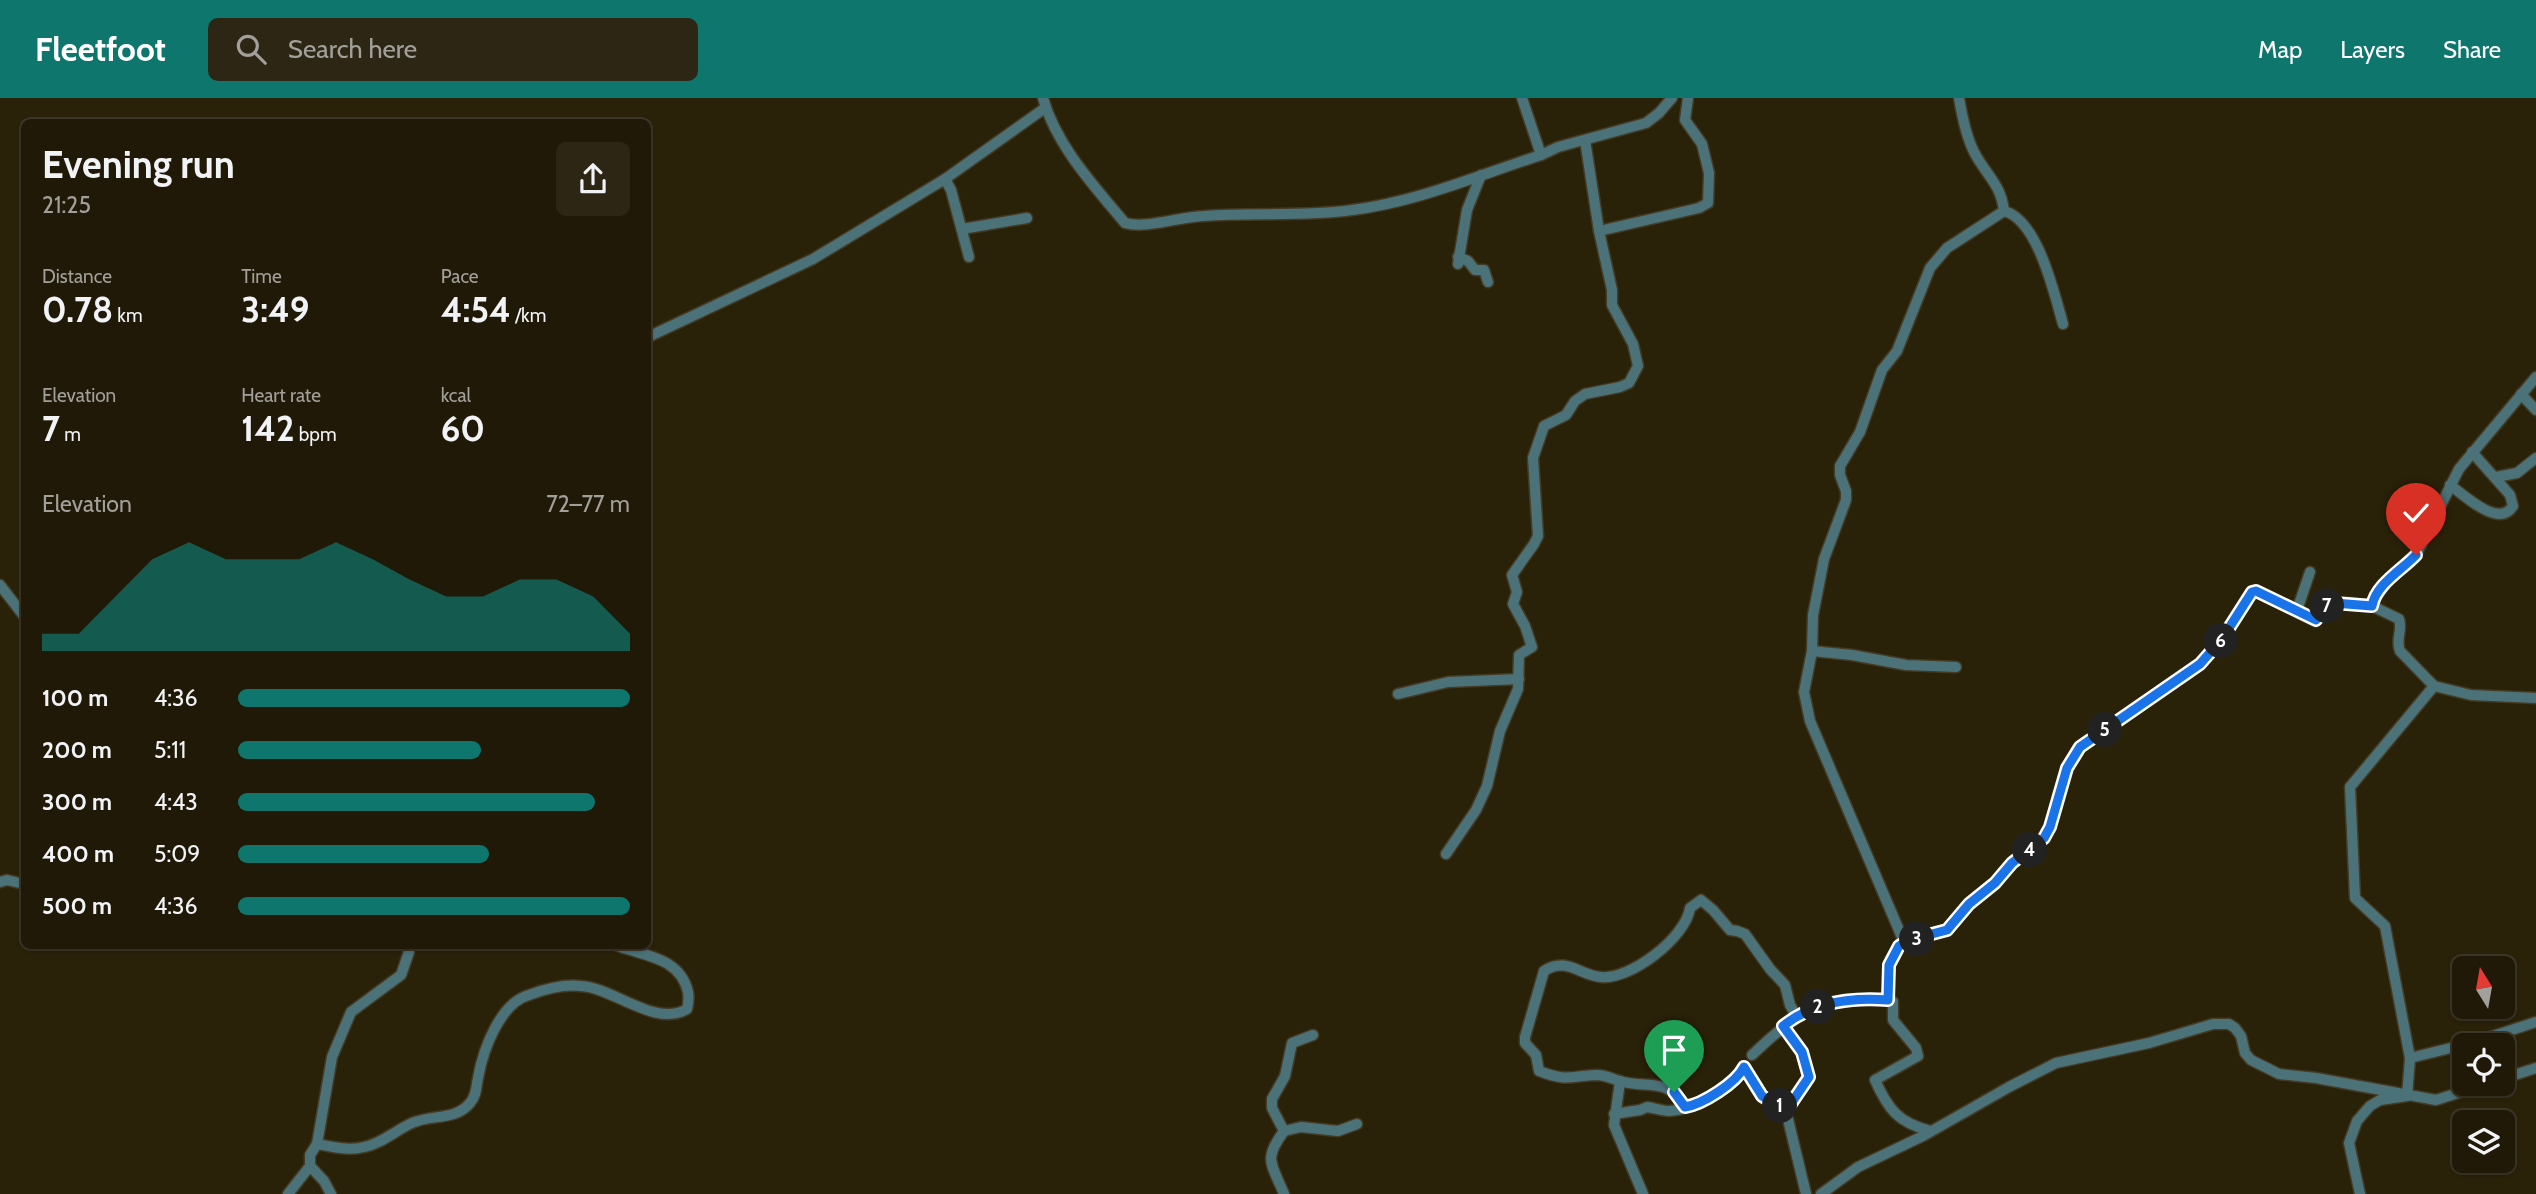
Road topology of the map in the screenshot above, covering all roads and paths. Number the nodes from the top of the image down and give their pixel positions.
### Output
1 (1522, 98) edge
2 (1672, 98) edge
3 (1688, 98) edge
4 (1959, 98) edge
5 (1044, 103) edge
6 (1585, 140) junction
7 (1541, 155) junction
8 (1481, 175) junction
9 (945, 179) junction
10 (2004, 211) junction
11 (1027, 218) dead end
12 (962, 229) junction
13 (1599, 231) junction
14 (970, 257) dead end
15 (1489, 282) dead end
16 (2063, 324) dead end
17 (651, 336) edge
18 (2536, 377) edge
19 (2521, 394) junction
20 (2536, 410) edge
21 (2472, 452) junction
22 (2536, 458) edge
23 (2496, 477) junction
24 (2450, 485) junction
25 (2310, 572) dead end
26 (0, 585) edge
27 (2372, 606) junction
28 (2297, 610) junction
29 (21, 612) edge
30 (1812, 651) junction
31 (1956, 667) dead end
32 (1519, 679) junction
33 (2434, 687) junction
34 (1398, 694) dead end
35 (2536, 698) edge
36 (1446, 854) dead end
37 (0, 882) edge
38 (21, 883) edge
39 (1904, 942) junction
40 (408, 949) edge
41 (629, 949) edge
42 (1888, 1000) junction
43 (1797, 1017) junction
44 (2536, 1022) edge
45 (1783, 1026) junction
46 (1312, 1035) dead end
47 (1752, 1055) dead end
48 (2410, 1058) junction
49 (2536, 1068) edge
50 (2515, 1075) edge
51 (1620, 1081) junction
52 (2452, 1095) edge
53 (2407, 1096) junction
54 (1685, 1107) junction
55 (1786, 1111) junction
56 (1614, 1114) junction
57 (1357, 1124) dead end
58 (1284, 1131) junction
59 (1931, 1131) junction
60 (317, 1144) junction
61 (310, 1166) junction
62 (288, 1194) edge
63 (331, 1194) edge
64 (1284, 1194) edge
65 (1643, 1194) edge
66 (1806, 1194) edge
67 (1821, 1194) edge
68 (2360, 1194) edge

1 - 7 street
2 - 6 street
3 - 13 street
4 - 10 street
5 - 8 street
5 - 9 street
6 - 7 street
6 - 13 street
7 - 8 street
8 - 15 street
9 - 12 street
9 - 17 street
10 - 16 street
10 - 30 street
11 - 12 street
12 - 14 street
13 - 32 street
18 - 19 street
19 - 20 street
19 - 21 street
21 - 23 street
21 - 24 street
22 - 23 street
23 - 24 street
24 - 27 street
25 - 28 street
26 - 29 street
27 - 28 street
27 - 33 street
28 - 39 street
30 - 31 street
30 - 39 street
32 - 34 street
32 - 36 street
33 - 35 street
33 - 48 street
37 - 38 street
39 - 42 street
40 - 60 street
41 - 60 street
42 - 43 street
42 - 59 street
43 - 45 street
43 - 51 street
44 - 48 street
45 - 47 street
45 - 55 street
46 - 58 street
48 - 53 street
49 - 50 street
51 - 54 street
51 - 56 street
52 - 53 street
53 - 59 street
53 - 68 street
54 - 55 street
54 - 56 street
55 - 66 street
56 - 65 street
57 - 58 street
58 - 64 street
59 - 67 street
60 - 61 street
61 - 62 street
61 - 63 street

